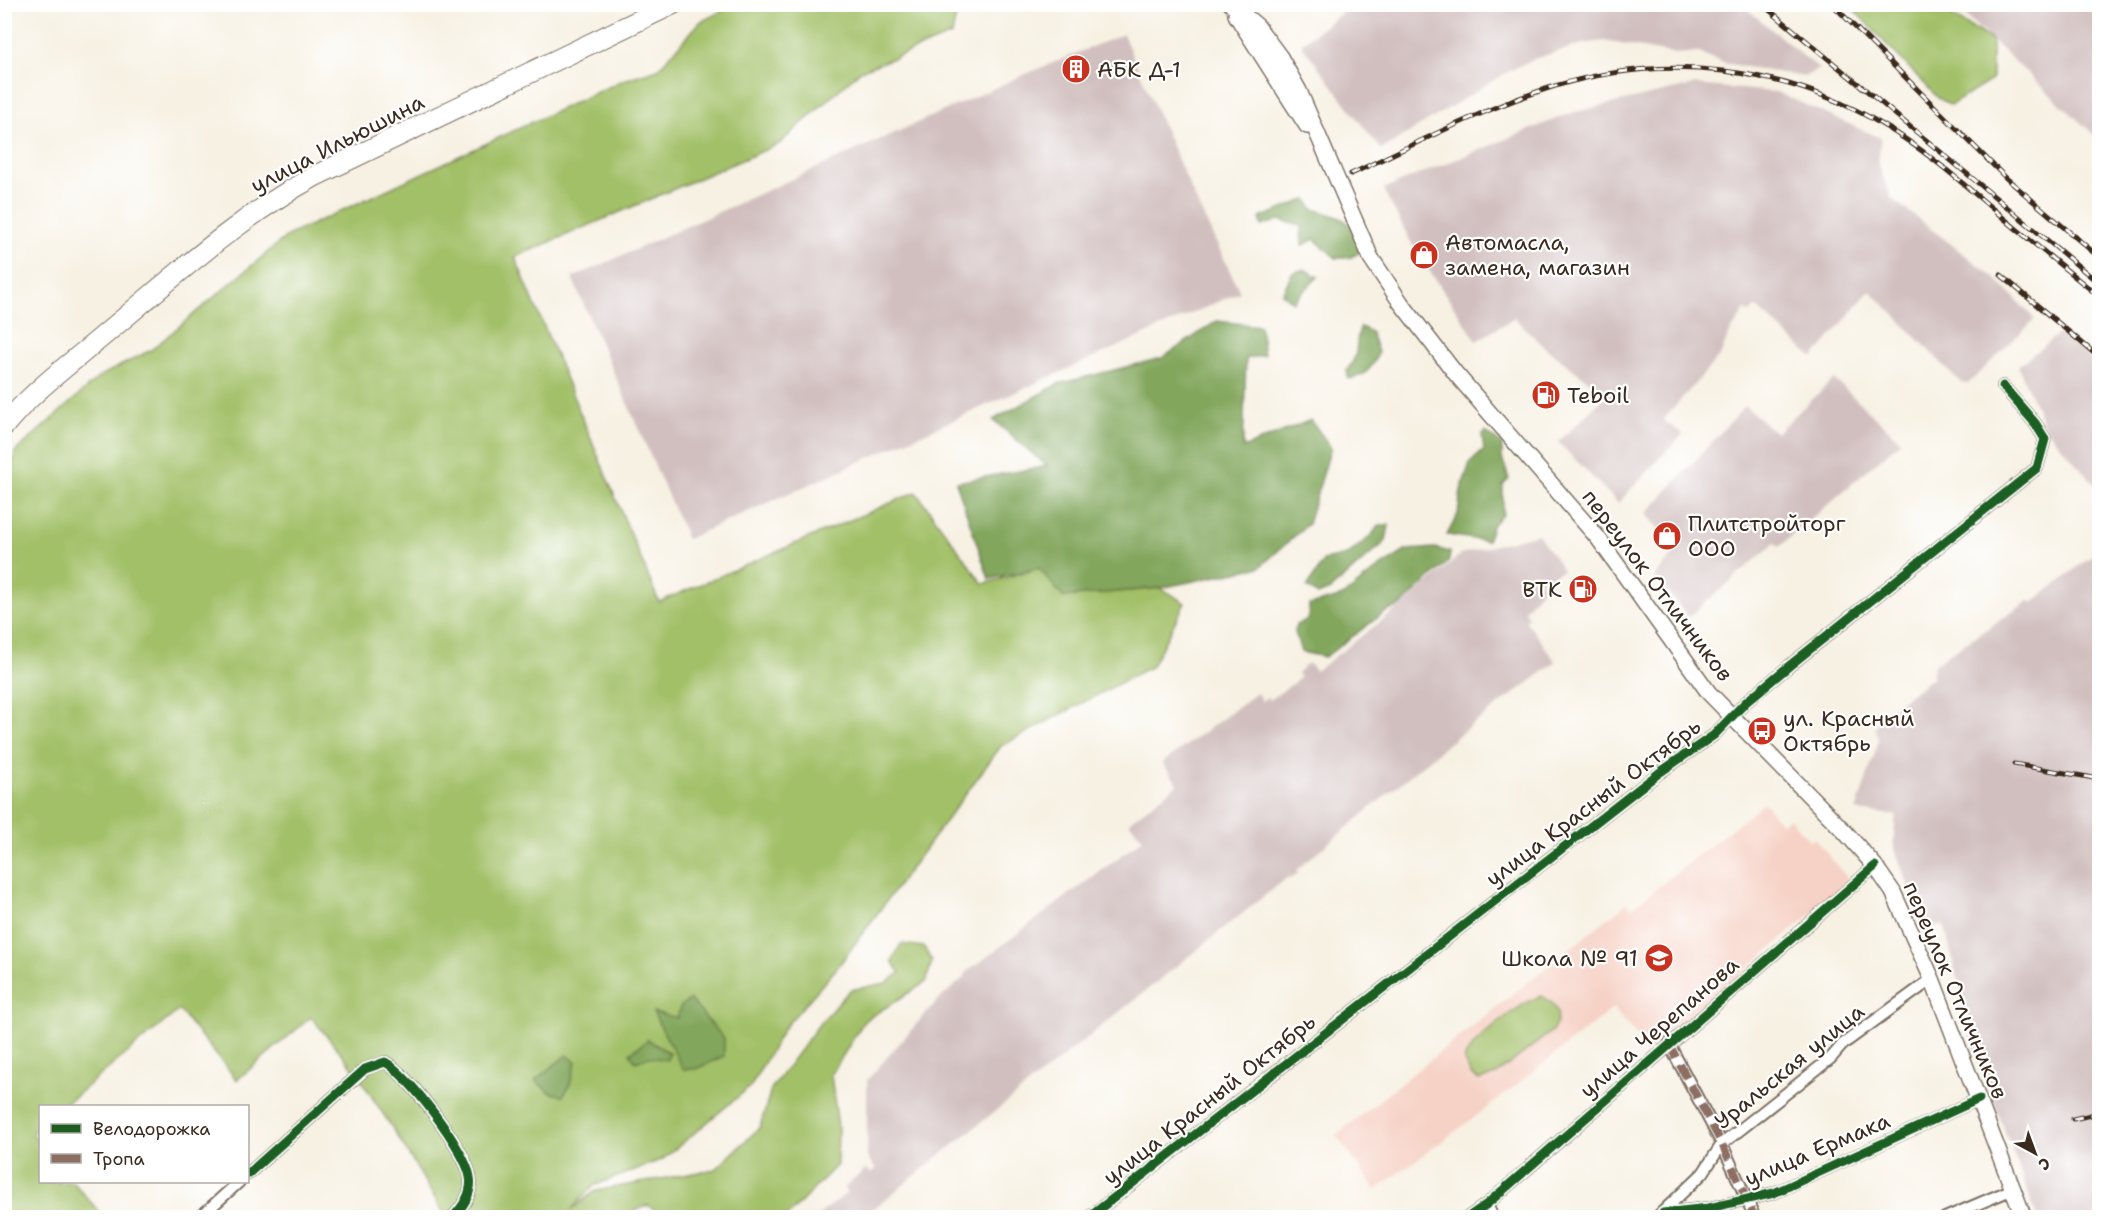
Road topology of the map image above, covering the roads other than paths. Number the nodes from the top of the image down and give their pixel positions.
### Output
1 (673, 4) edge
2 (1230, 4) edge
3 (2003, 386) dead end
4 (4, 426) edge
5 (1731, 717) junction
6 (1875, 866) junction
7 (1932, 979) junction
8 (1669, 1044) junction
9 (1979, 1099) junction
10 (1722, 1144) junction
11 (249, 1173) edge
12 (238, 1183) edge
13 (2013, 1189) junction
14 (1747, 1200) junction
15 (1487, 1204) junction
16 (1659, 1215) edge
17 (200, 1218) edge
18 (452, 1218) edge
19 (1088, 1218) edge
20 (1467, 1218) edge
21 (1493, 1218) edge
22 (1755, 1218) edge
23 (1945, 1218) edge
24 (2024, 1218) edge

1 - 4 highway, улица Ильюшина
2 - 5 main road, переулок Отличников
3 - 5 street, улица Красный Октябрь
5 - 6 main road, переулок Отличников
5 - 19 street, улица Красный Октябрь
6 - 7 main road, переулок Отличников
6 - 8 street, улица Черепанова
7 - 9 main road, переулок Отличников
7 - 10 street, Уральская улица
8 - 10 street
8 - 15 street, улица Черепанова
9 - 13 main road, переулок Отличников
9 - 14 street, улица Ермака
10 - 14 street
10 - 16 street, Уральская улица
11 - 18 street
12 - 17 street
13 - 23 street
13 - 24 main road, переулок Отличников
14 - 16 street, улица Ермака
14 - 22 street
15 - 20 street, улица Черепанова
15 - 21 street

